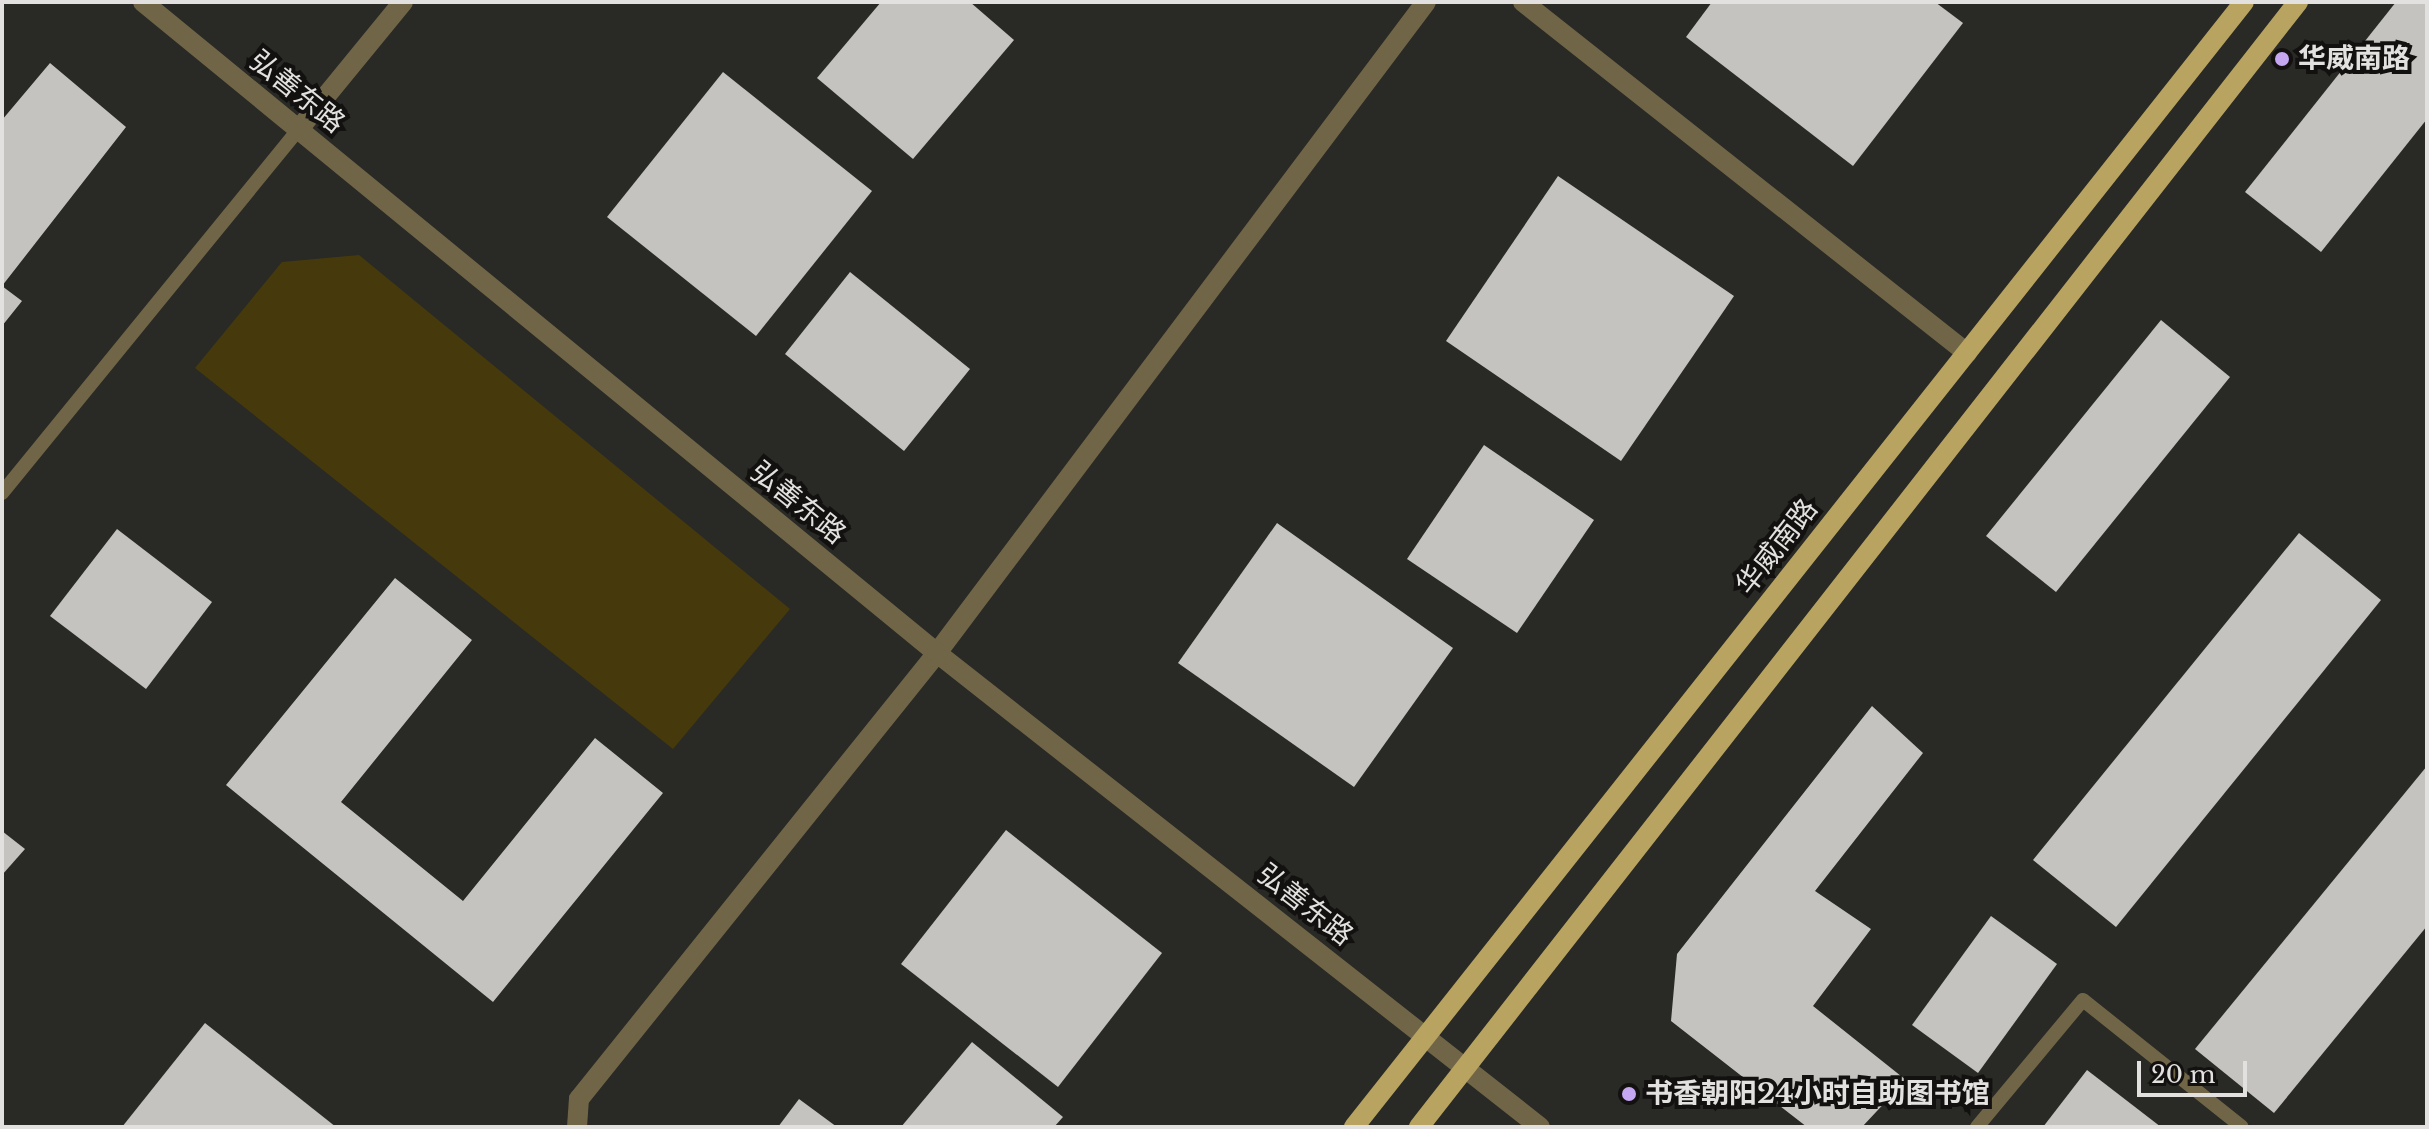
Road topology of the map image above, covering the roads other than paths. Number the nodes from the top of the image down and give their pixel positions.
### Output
1 (143, 2) edge
2 (403, 2) edge
3 (1426, 2) edge
4 (1523, 2) edge
5 (2244, 2) edge
6 (2298, 2) edge
7 (299, 129) junction
8 (1967, 353) junction
9 (2, 493) edge
10 (937, 653) junction
11 (1427, 1035) junction
12 (1467, 1067) junction
13 (577, 1127) edge
14 (1354, 1127) edge
15 (1419, 1127) edge
16 (1540, 1127) edge
17 (1977, 1127) edge
18 (2242, 1127) edge

1 - 7 street, 弘善东路
2 - 7 street
3 - 10 street
4 - 8 street
5 - 8 main road, 华威南路
6 - 12 main road
7 - 9 lane
7 - 10 street, 弘善东路
8 - 11 main road, 华威南路
10 - 11 street, 弘善东路
10 - 13 street
11 - 12 street, 弘善东路
11 - 14 main road, 华威南路
12 - 15 main road
12 - 16 street, 弘善东路
17 - 18 lane

